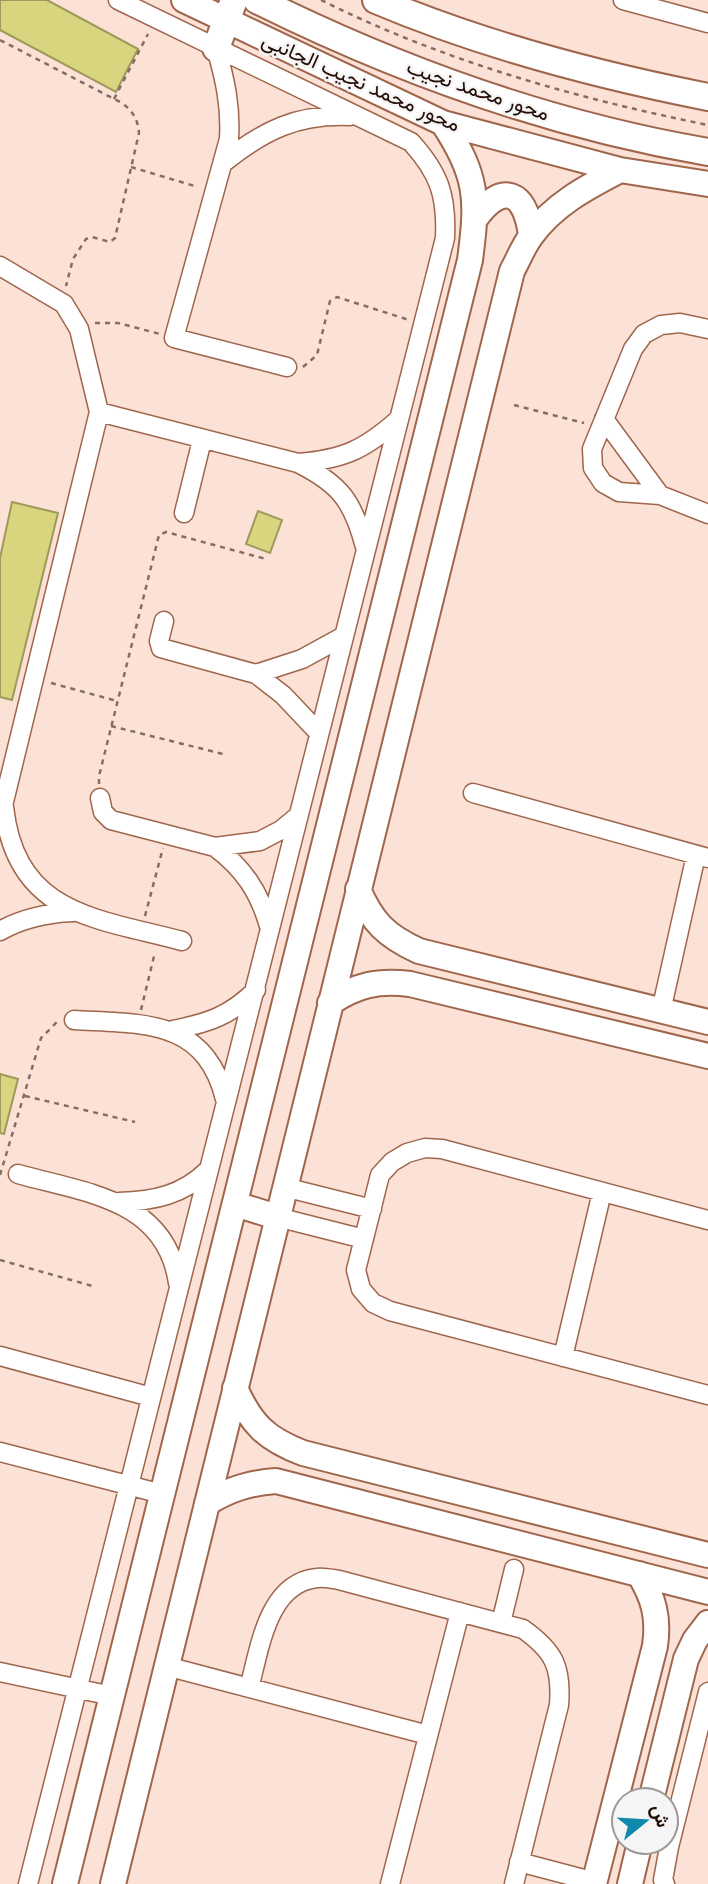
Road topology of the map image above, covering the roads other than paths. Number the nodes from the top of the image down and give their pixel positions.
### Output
1 (118, 0) edge
2 (184, 0) edge
3 (257, 0) edge
4 (376, 0) edge
5 (623, 0) edge
6 (230, 10) edge
7 (708, 23) edge
8 (216, 48) junction
9 (708, 97) edge
10 (358, 116) junction
11 (443, 123) junction
12 (708, 152) edge
13 (223, 163) junction
14 (620, 170) junction
15 (708, 184) edge
16 (475, 219) junction
17 (531, 236) junction
18 (0, 265) edge
19 (708, 329) edge
20 (286, 367) road end
21 (99, 412) junction
22 (399, 419) junction
23 (603, 423) junction
24 (202, 440) junction
25 (298, 463) junction
26 (660, 495) junction
27 (184, 513) dead end
28 (708, 514) edge
29 (366, 550) junction
30 (164, 621) dead end
31 (344, 636) junction
32 (256, 674) junction
33 (319, 733) junction
34 (473, 793) dead end
35 (100, 798) dead end
36 (2, 811) edge
37 (298, 816) junction
38 (215, 847) junction
39 (702, 856) edge
40 (358, 889) junction
41 (73, 912) junction
42 (270, 928) junction
43 (0, 931) edge
44 (182, 941) dead end
45 (256, 989) junction
46 (330, 1003) junction
47 (661, 1011) junction
48 (74, 1020) road end
49 (708, 1023) edge
50 (173, 1030) junction
51 (708, 1056) edge
52 (225, 1102) junction
53 (208, 1169) junction
54 (9, 1174) edge
55 (284, 1187) junction
56 (602, 1192) junction
57 (120, 1202) junction
58 (235, 1204) junction
59 (372, 1209) junction
60 (277, 1217) junction
61 (708, 1220) edge
62 (364, 1239) junction
63 (179, 1286) junction
64 (0, 1356) edge
65 (563, 1357) junction
66 (235, 1388) junction
67 (708, 1395) edge
68 (151, 1397) junction
69 (0, 1452) edge
70 (128, 1485) junction
71 (162, 1494) junction
72 (206, 1503) junction
73 (708, 1555) edge
74 (514, 1569) dead end
75 (639, 1574) junction
76 (708, 1592) edge
77 (460, 1612) junction
78 (500, 1623) junction
79 (708, 1623) edge
80 (166, 1666) junction
81 (0, 1672) edge
82 (77, 1688) junction
83 (248, 1688) junction
84 (708, 1692) edge
85 (111, 1696) junction
86 (428, 1735) junction
87 (654, 1786) edge
88 (680, 1794) edge
89 (637, 1856) edge
90 (666, 1856) edge
91 (519, 1862) junction
92 (594, 1883) edge
93 (28, 1884) edge
94 (65, 1884) edge
95 (115, 1884) edge
96 (390, 1884) edge
97 (514, 1884) edge
98 (630, 1884) edge
99 (665, 1884) edge

1 - 8 street
2 - 6 street, محور محمد نجيب الجانبى
3 - 12 main road, محور محمد نجيب
4 - 9 main road
5 - 7 street
6 - 8 main road
6 - 11 street, محور محمد نجيب الجانبى
8 - 10 street
8 - 13 street
10 - 13 street
10 - 22 street
11 - 14 street, محور محمد نجيب الجانبى
11 - 16 street
13 - 20 street
14 - 15 street, محور محمد نجيب الجانبى
14 - 17 street
16 - 17 street
16 - 58 street
17 - 40 street
18 - 21 street
19 - 23 street
21 - 24 street
21 - 36 street
22 - 25 street
22 - 29 street
23 - 26 street
23 - 26 street
24 - 25 street
24 - 27 street
25 - 29 street
26 - 28 street
29 - 31 street
30 - 32 street
31 - 32 street
31 - 33 street
32 - 33 street
33 - 37 street
34 - 39 street
35 - 38 street
36 - 41 street
37 - 38 street
37 - 42 street
38 - 42 street
39 - 47 street
40 - 46 street
40 - 47 street
41 - 43 street
41 - 44 street
42 - 45 street
45 - 50 street
45 - 52 street
46 - 51 street
46 - 55 street
47 - 49 street
48 - 50 street
50 - 52 street
52 - 53 street
53 - 57 street
53 - 63 street
54 - 57 street
55 - 59 street
55 - 60 street
56 - 59 street
56 - 61 street
56 - 65 street
57 - 63 street
58 - 60 street
58 - 71 street
59 - 62 street
60 - 62 street
60 - 66 street
62 - 65 street
63 - 68 street
64 - 68 street
65 - 67 street
66 - 72 street
66 - 73 street
68 - 70 street
69 - 70 street
70 - 71 street
70 - 82 street
71 - 85 street
72 - 75 street
72 - 80 street
74 - 78 street
75 - 76 street
75 - 92 street
77 - 78 street
77 - 83 street
77 - 86 street
78 - 91 street
79 - 87 street
80 - 83 street
80 - 95 street
81 - 82 street
82 - 85 street
82 - 93 street
83 - 86 street
84 - 88 street
85 - 94 street
86 - 96 street
89 - 98 street
90 - 99 street
91 - 92 street
91 - 97 street

